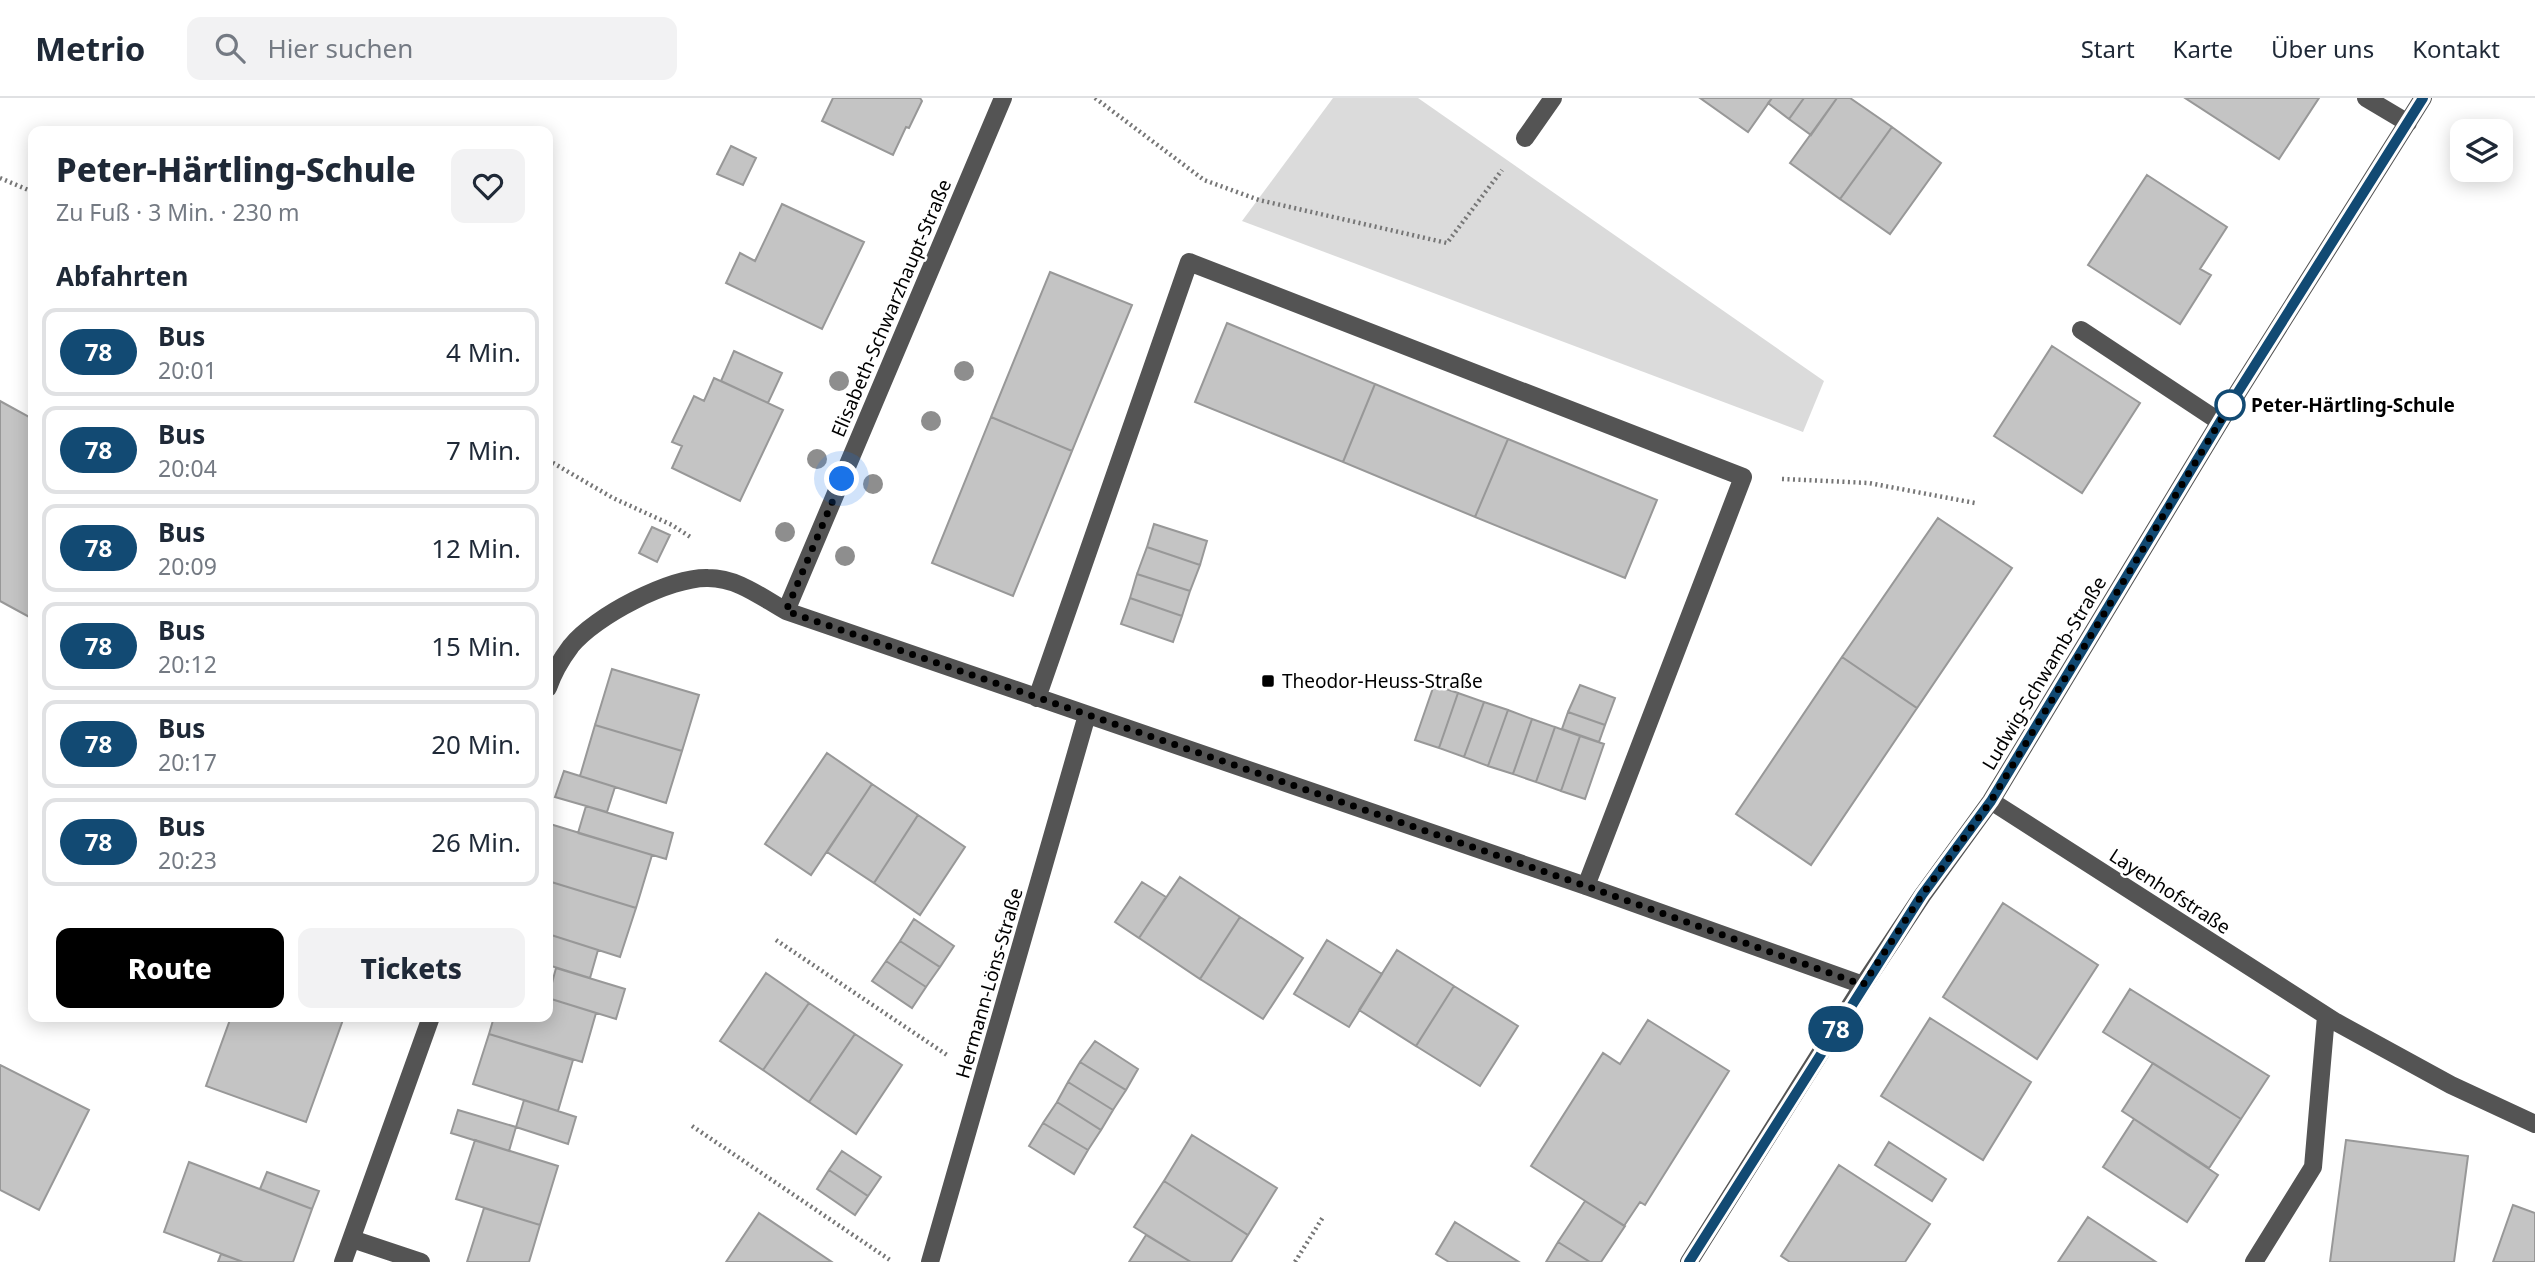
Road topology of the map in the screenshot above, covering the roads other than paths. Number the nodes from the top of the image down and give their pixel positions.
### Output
1 (1003, 98) edge
2 (1553, 98) edge
3 (2366, 98) edge
4 (2423, 98) edge
5 (2407, 123) junction
6 (1525, 138) road end
7 (2081, 330) dead end
8 (2220, 422) junction
9 (786, 611) junction
10 (553, 673) edge
11 (1037, 698) junction
12 (1087, 715) junction
13 (1991, 801) junction
14 (1586, 886) junction
15 (1863, 985) junction
16 (2326, 1016) junction
17 (429, 1022) edge
18 (2535, 1124) edge
19 (352, 1239) junction
20 (343, 1262) edge
21 (421, 1262) edge
22 (930, 1262) edge
23 (1689, 1262) edge
24 (2254, 1262) edge

1 - 9 street, Elisabeth-Schwarzhaupt-Straße
2 - 6 street
3 - 5 street
4 - 5 street, Ludwig-Schwamb-Straße
5 - 8 street, Ludwig-Schwamb-Straße
7 - 8 street
8 - 13 street, Ludwig-Schwamb-Straße
9 - 10 street
9 - 11 street
11 - 12 street
11 - 14 street
12 - 14 street
12 - 22 street, Hermann-Löns-Straße
13 - 15 street, Ludwig-Schwamb-Straße
13 - 16 street, Layenhofstraße
14 - 15 street
15 - 23 street, Ludwig-Schwamb-Straße
16 - 18 street, Layenhofstraße
16 - 24 street
17 - 19 street
19 - 20 street
19 - 21 street

